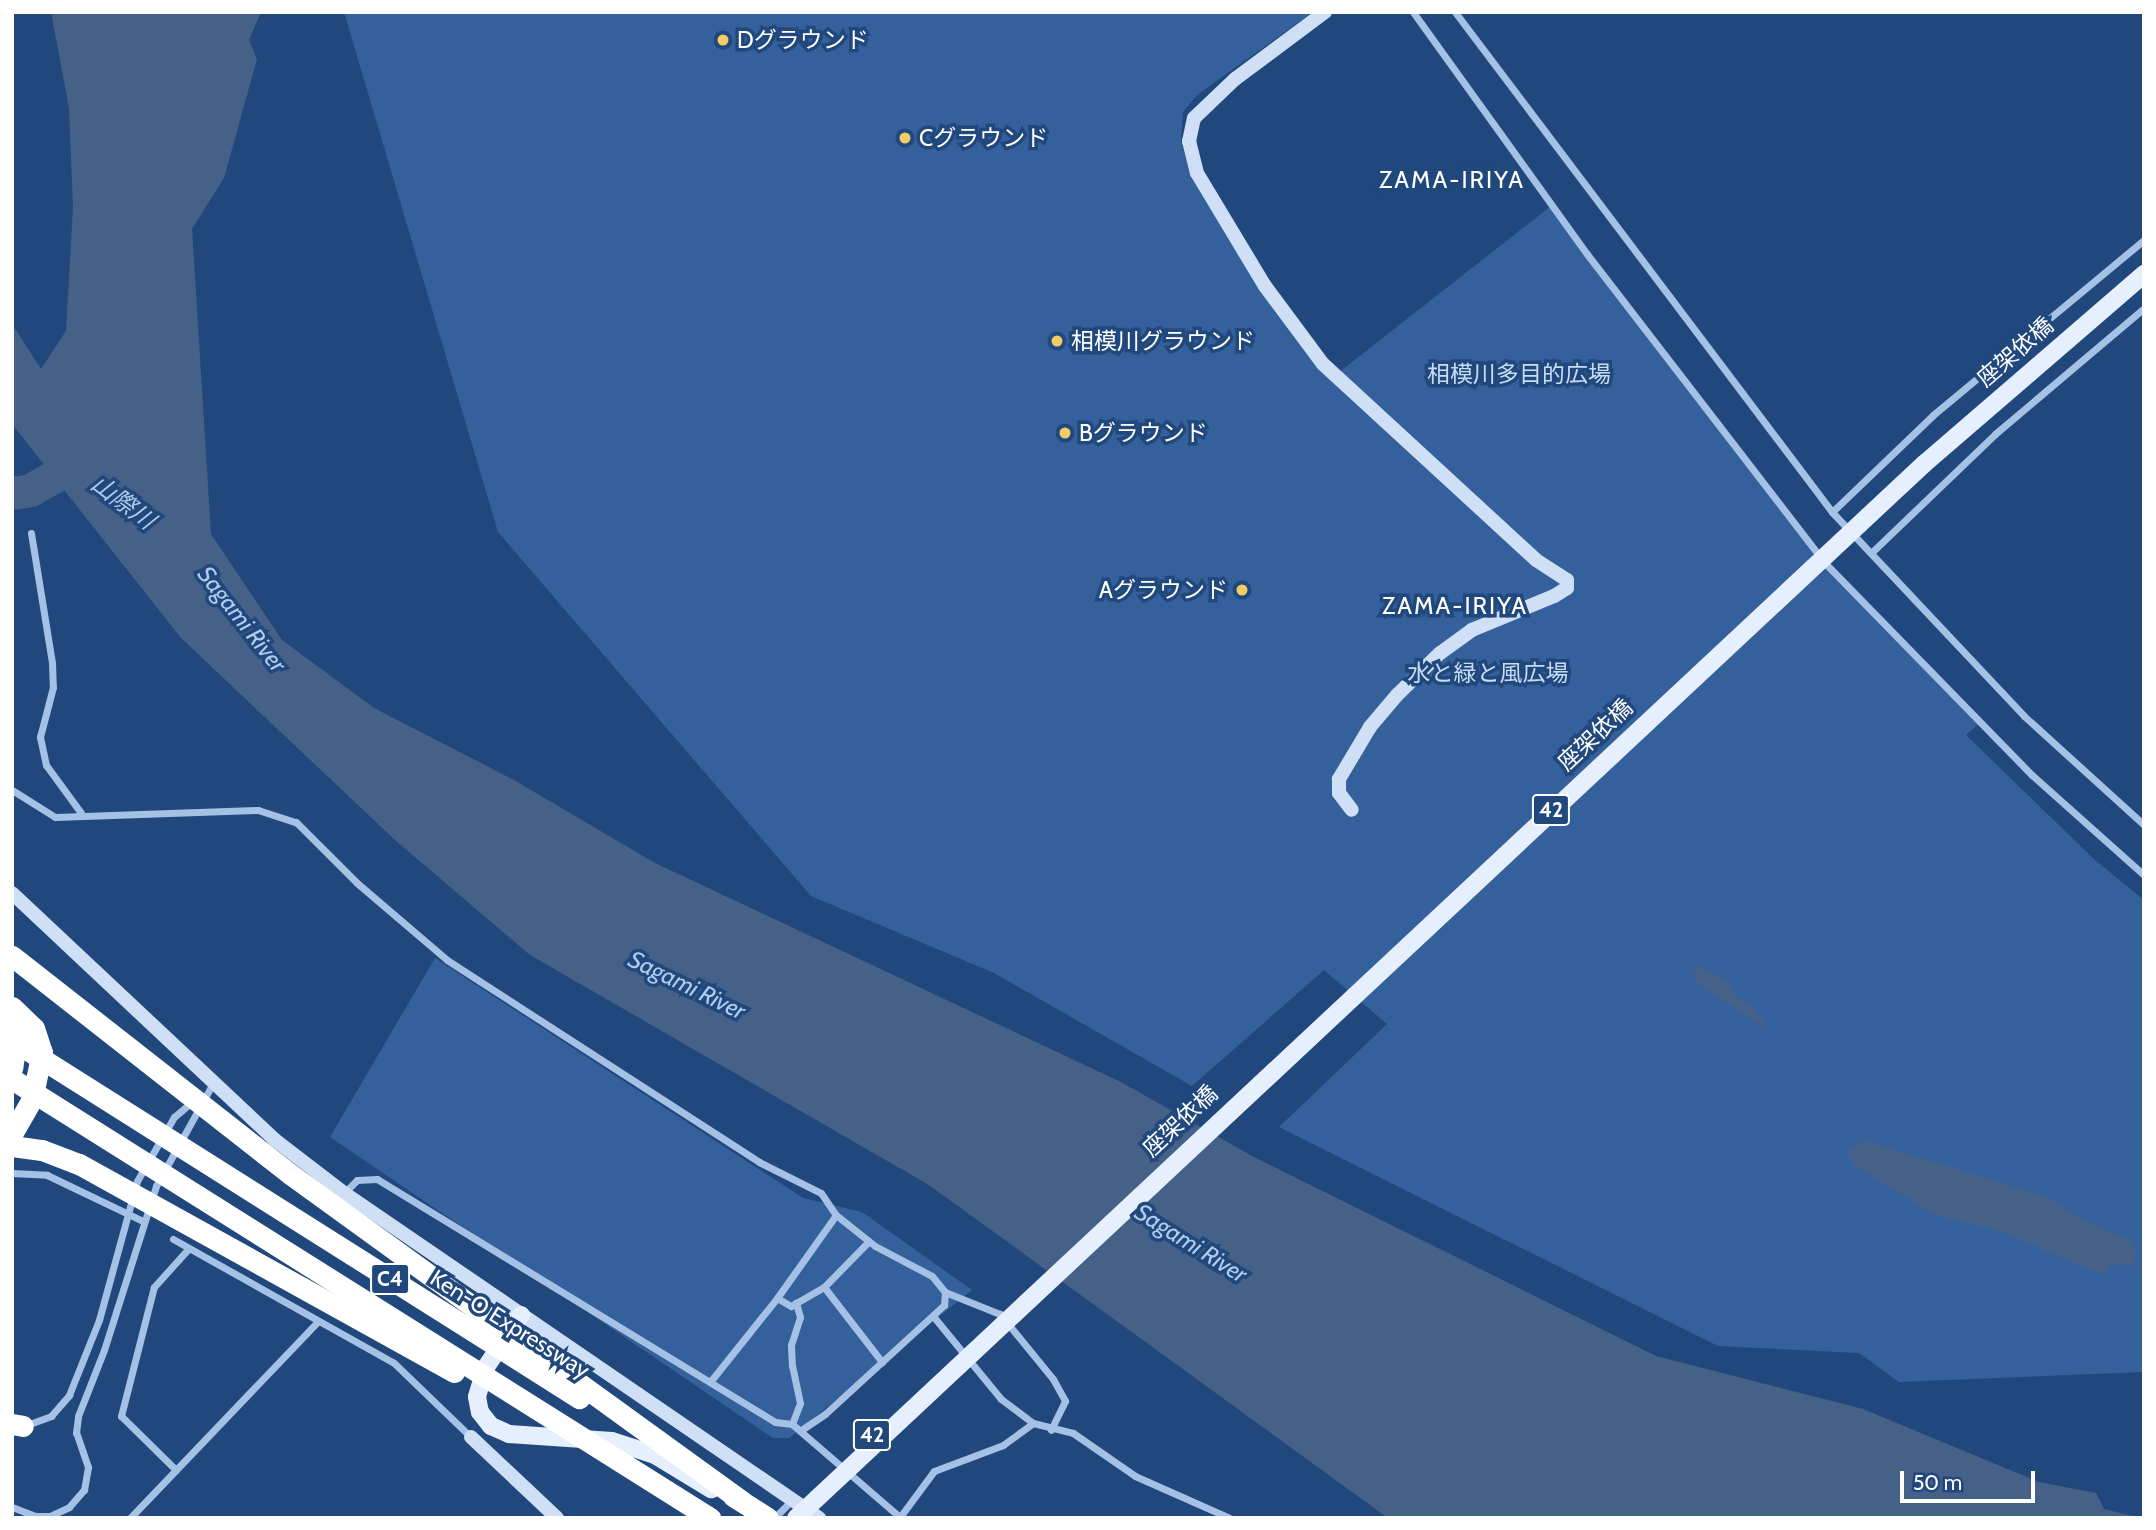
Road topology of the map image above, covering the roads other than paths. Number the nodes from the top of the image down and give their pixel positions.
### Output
1 (1325, 12) edge
2 (1413, 12) edge
3 (1455, 12) edge
4 (2144, 240) edge
5 (2144, 274) edge
6 (2144, 308) edge
7 (1832, 512) junction
8 (31, 533) dead end
9 (1871, 554) junction
10 (12, 790) edge
11 (1352, 810) dead end
12 (81, 813) junction
13 (2144, 825) edge
14 (2144, 875) edge
15 (12, 893) edge
16 (12, 956) edge
17 (12, 1007) edge
18 (12, 1020) edge
19 (12, 1041) edge
20 (12, 1068) edge
21 (12, 1079) edge
22 (212, 1085) junction
23 (12, 1134) edge
24 (12, 1146) edge
25 (12, 1174) edge
26 (344, 1193) junction
27 (127, 1213) junction
28 (836, 1215) junction
29 (143, 1221) junction
30 (173, 1239) dead end
31 (869, 1241) junction
32 (189, 1248) junction
33 (824, 1287) junction
34 (945, 1292) junction
35 (777, 1298) junction
36 (796, 1303) junction
37 (521, 1315) junction
38 (933, 1316) junction
39 (318, 1321) junction
40 (965, 1355) junction
41 (882, 1362) junction
42 (710, 1382) junction
43 (1033, 1423) junction
44 (792, 1424) junction
45 (16, 1427) edge
46 (1051, 1430) junction
47 (800, 1431) junction
48 (471, 1437) joint
49 (176, 1470) junction
50 (658, 1485) junction
51 (793, 1499) junction
52 (12, 1507) edge
53 (750, 1510) edge
54 (809, 1517) edge
55 (901, 1517) edge
56 (130, 1518) edge
57 (557, 1518) edge
58 (710, 1518) edge
59 (768, 1518) edge
60 (774, 1518) edge
61 (781, 1518) edge
62 (1230, 1518) edge

1 - 11 street
2 - 14 street
3 - 7 street
4 - 7 street
5 - 40 main road, 座架依橋 / 42, bridge
6 - 9 street
7 - 9 street
8 - 12 street
9 - 13 street
10 - 12 street
12 - 28 street
15 - 22 street
16 - 53 highway, bridge
17 - 23 highway
18 - 20 highway
19 - 53 highway, Ken-O Expressway / C4, bridge
21 - 50 highway, C4, bridge
22 - 26 street
22 - 27 street
22 - 29 street
24 - 50 highway, bridge
25 - 27 street
26 - 37 street
26 - 42 street
27 - 29 street
27 - 45 street
28 - 31 street
28 - 35 street
29 - 52 street
30 - 32 street
31 - 33 street
31 - 34 street
32 - 39 street
32 - 49 street
33 - 36 street
33 - 41 street
34 - 38 street
34 - 46 street
35 - 36 street
35 - 42 street
36 - 44 street
37 - 51 street
37 - 53 main road, bridge
38 - 41 street
38 - 43 street
39 - 48 street
39 - 49 street
40 - 54 main road, 座架依橋 / 42, bridge
40 - 61 main road, 座架依橋 / 42, bridge
41 - 47 street
42 - 44 street
43 - 46 street
43 - 55 street
44 - 47 street
46 - 62 street
47 - 55 street
48 - 57 street
49 - 56 street
50 - 58 highway, C4, bridge
51 - 54 street
51 - 60 street
53 - 59 highway, Ken-O Expressway / C4, bridge

